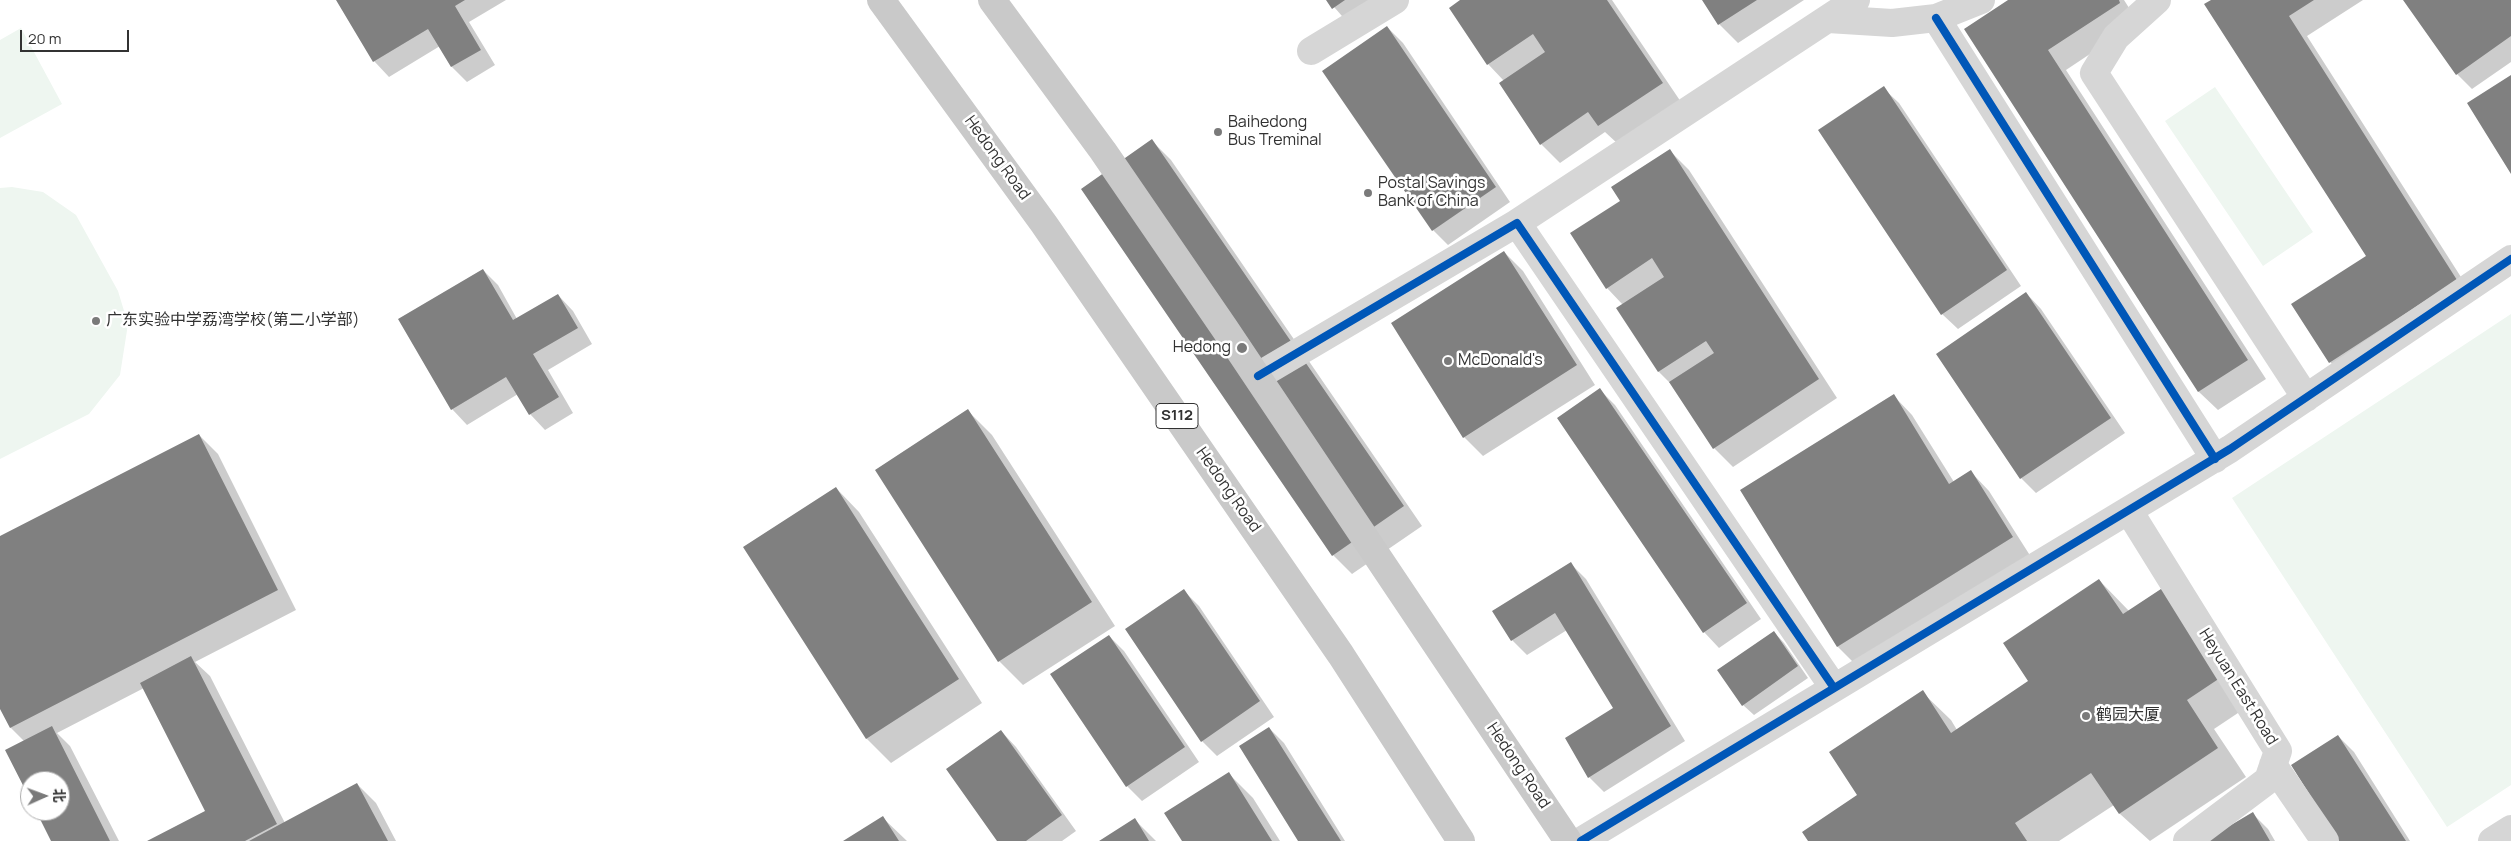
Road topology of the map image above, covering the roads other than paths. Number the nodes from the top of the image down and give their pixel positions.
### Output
1 (881, 0) edge
2 (992, 0) edge
3 (1396, 0) edge
4 (1856, 0) edge
5 (1981, 0) edge
6 (2157, 0) edge
7 (1936, 18) junction
8 (1828, 19) junction
9 (1311, 51) dead end
10 (1517, 222) junction
11 (2511, 259) edge
12 (1258, 376) junction
13 (2306, 398) junction
14 (2215, 459) junction
15 (2129, 511) junction
16 (1834, 688) junction
17 (2273, 765) junction
18 (2511, 829) edge
19 (1461, 841) edge
20 (1568, 841) edge
21 (1581, 841) edge
22 (2187, 841) edge
23 (2325, 841) edge
24 (2492, 841) edge

1 - 19 main road, Hedong Road / S112
2 - 12 main road, Hedong Road
3 - 9 street
4 - 8 street
5 - 7 street
6 - 13 street
7 - 8 street
7 - 14 street
8 - 10 street
10 - 12 street
10 - 16 street
11 - 13 street
12 - 20 main road, Hedong Road
13 - 14 street
14 - 15 street
15 - 16 street
15 - 17 street, Heyuan East Road
16 - 21 street
17 - 22 street, Heyuan East Road
17 - 23 street
18 - 24 street

